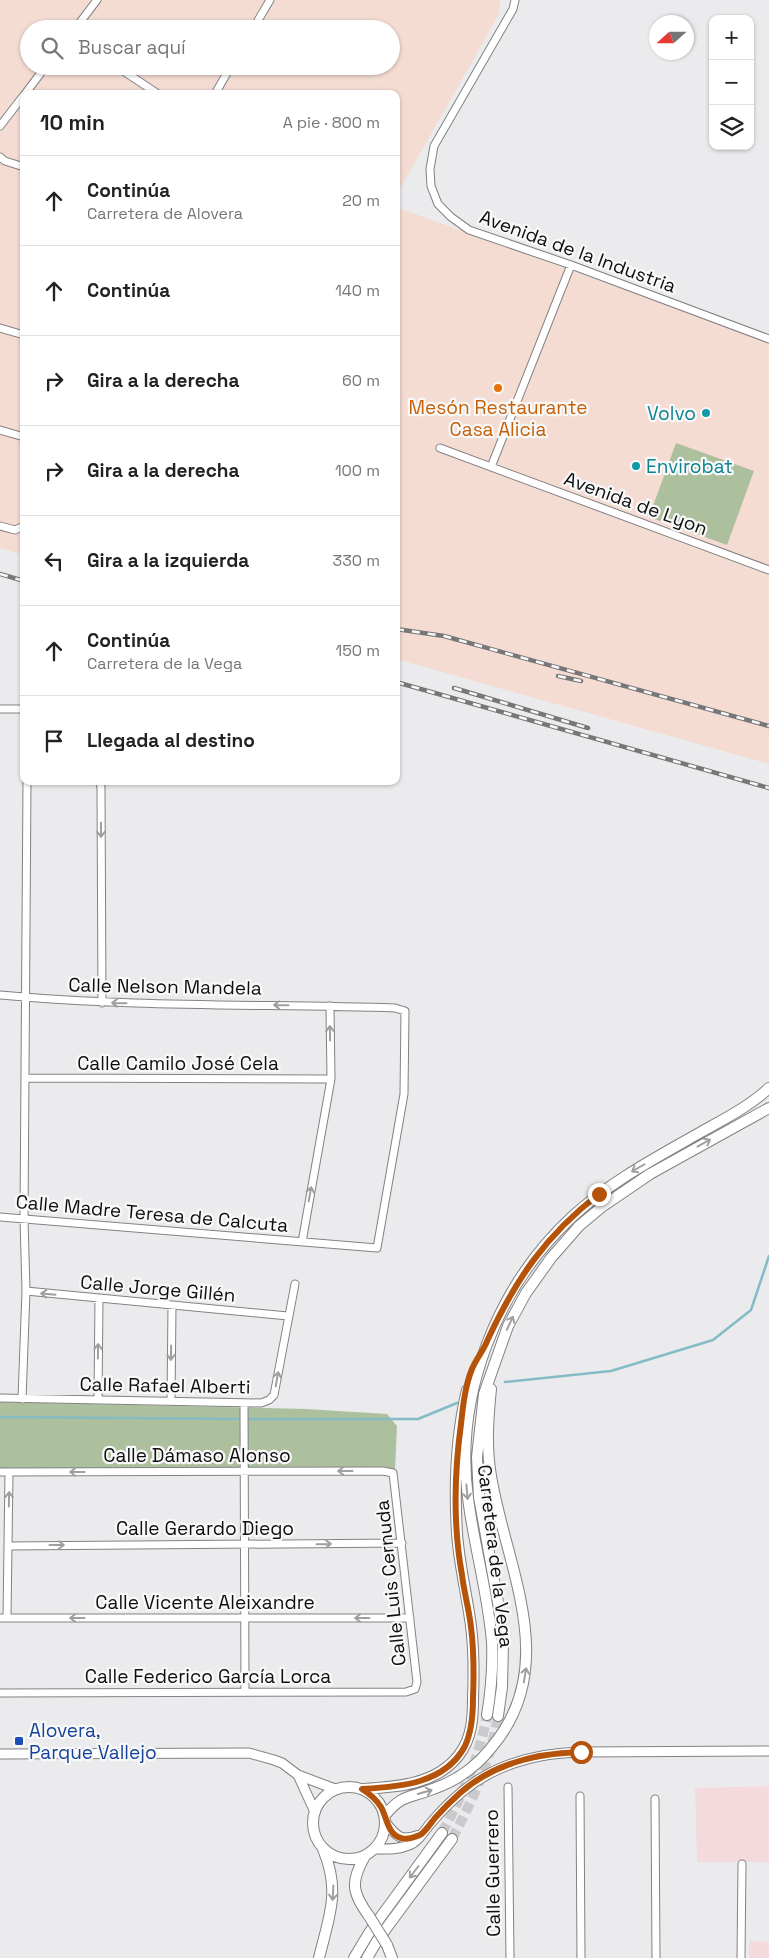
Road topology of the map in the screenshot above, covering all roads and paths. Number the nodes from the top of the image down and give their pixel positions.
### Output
1 (97, 0) edge
2 (270, 0) edge
3 (514, 0) edge
4 (82, 20) edge
5 (258, 20) edge
6 (39, 75) edge
7 (130, 75) edge
8 (226, 75) edge
9 (27, 90) edge
10 (152, 90) edge
11 (217, 90) edge
12 (20, 99) edge
13 (0, 126) edge
14 (0, 157) edge
15 (20, 166) edge
16 (571, 264) junction
17 (0, 328) edge
18 (20, 333) edge
19 (769, 339) edge
20 (0, 430) edge
21 (20, 436) edge
22 (440, 448) dead end
23 (491, 467) junction
24 (0, 526) edge
25 (20, 528) edge
26 (769, 570) edge
27 (0, 708) edge
28 (20, 709) edge
29 (27, 785) edge
30 (100, 785) edge
31 (0, 995) edge
32 (25, 997) junction
33 (102, 1003) junction
34 (330, 1006) junction
35 (25, 1078) junction
36 (331, 1079) junction
37 (769, 1088) edge
38 (769, 1108) edge
39 (0, 1217) edge
40 (24, 1219) junction
41 (302, 1242) junction
42 (295, 1284) dead end
43 (26, 1292) junction
44 (99, 1298) junction
45 (172, 1305) junction
46 (288, 1316) junction
47 (488, 1341) junction
48 (492, 1368) junction
49 (0, 1398) edge
50 (22, 1399) junction
51 (98, 1400) junction
52 (171, 1401) junction
53 (244, 1403) junction
54 (0, 1472) edge
55 (9, 1472) junction
56 (244, 1472) junction
57 (393, 1473) joint
58 (402, 1542) junction
59 (245, 1545) junction
60 (8, 1546) junction
61 (3, 1618) edge
62 (245, 1618) junction
63 (410, 1618) junction
64 (415, 1689) joint
65 (245, 1691) junction
66 (0, 1693) edge
67 (487, 1715) tunnel mouth
68 (498, 1716) tunnel mouth
69 (769, 1751) edge
70 (0, 1754) edge
71 (298, 1775) junction
72 (508, 1787) dead end
73 (335, 1789) junction
74 (362, 1789) junction
75 (580, 1796) dead end
76 (655, 1798) dead end
77 (315, 1812) junction
78 (385, 1818) junction
79 (442, 1833) tunnel mouth
80 (421, 1834) junction
81 (452, 1839) tunnel mouth
82 (322, 1846) junction
83 (374, 1849) junction
84 (365, 1856) junction
85 (742, 1864) dead end
86 (320, 1958) edge
87 (354, 1958) edge
88 (367, 1958) edge
89 (392, 1958) edge
90 (510, 1958) edge
91 (581, 1958) edge
92 (656, 1958) edge
93 (741, 1958) edge

1 - 4 street
2 - 5 street
3 - 16 street, Avenida de la Industria
6 - 9 street
7 - 10 street
8 - 11 street
12 - 13 street
14 - 15 street
16 - 19 street, Avenida de la Industria
16 - 23 street
17 - 18 street
20 - 21 street
22 - 23 street, Avenida de Lyon
23 - 26 street, Avenida de Lyon
24 - 25 street
27 - 28 street
29 - 32 street
30 -> 33 street
31 - 32 street, Calle Nelson Mandela
32 - 33 street, Calle Nelson Mandela
32 - 35 street
34 -> 33 street, Calle Nelson Mandela
36 -> 34 street
34 - 41 street, Calle Nelson Mandela
35 - 36 street, Calle Camilo José Cela
35 - 40 street
41 -> 36 street
37 -> 47 main road, Carretera de la Vega
48 -> 38 main road, Carretera de la Vega
39 - 40 street, Calle Madre Teresa de Calcuta
40 - 41 street, Calle Madre Teresa de Calcuta
40 - 43 street
42 - 46 street, Calle Rafael Alberti
44 -> 43 street, Calle Jorge Gillén
43 - 50 street
44 - 45 street, Calle Jorge Gillén
51 -> 44 street
45 - 46 street, Calle Jorge Gillén
45 -> 52 street
53 -> 46 street, Calle Rafael Alberti
47 -> 67 main road, Carretera de la Vega
47 - 74 main road
48 - 68 main road, Carretera de la Vega
78 -> 48 main road
49 - 50 street, Calle Rafael Alberti
50 - 51 street, Calle Rafael Alberti
51 - 52 street, Calle Rafael Alberti
52 - 53 street, Calle Rafael Alberti
53 - 56 street
54 - 55 street, Calle Dámaso Alonso
56 -> 55 street, Calle Dámaso Alonso
60 -> 55 street
57 -> 56 street, Calle Dámaso Alonso
56 - 59 street
57 - 58 street, Calle Luis Cernuda
59 -> 58 street, Calle Gerardo Diego
58 - 63 street, Calle Luis Cernuda
60 -> 59 street, Calle Gerardo Diego
59 - 62 street
60 - 61 street
62 -> 61 street, Calle Vicente Aleixandre
63 -> 62 street, Calle Vicente Aleixandre
62 - 65 street
63 - 64 street, Calle Luis Cernuda
64 - 65 street, Calle Federico García Lorca
65 - 66 street, Calle Federico García Lorca
69 - 80 street
70 - 71 street
71 - 73 street
71 - 77 street
72 - 90 street, Calle Guerrero
73 - 74 main road
73 - 77 main road
74 - 78 main road
75 - 91 street
76 - 92 street
77 - 82 main road
78 - 80 street
78 - 83 main road
79 -> 87 main road
80 - 83 street
81 - 88 main road
82 - 84 main road
82 -> 86 main road
83 - 84 main road
84 - 89 main road, bridge
85 - 93 street

